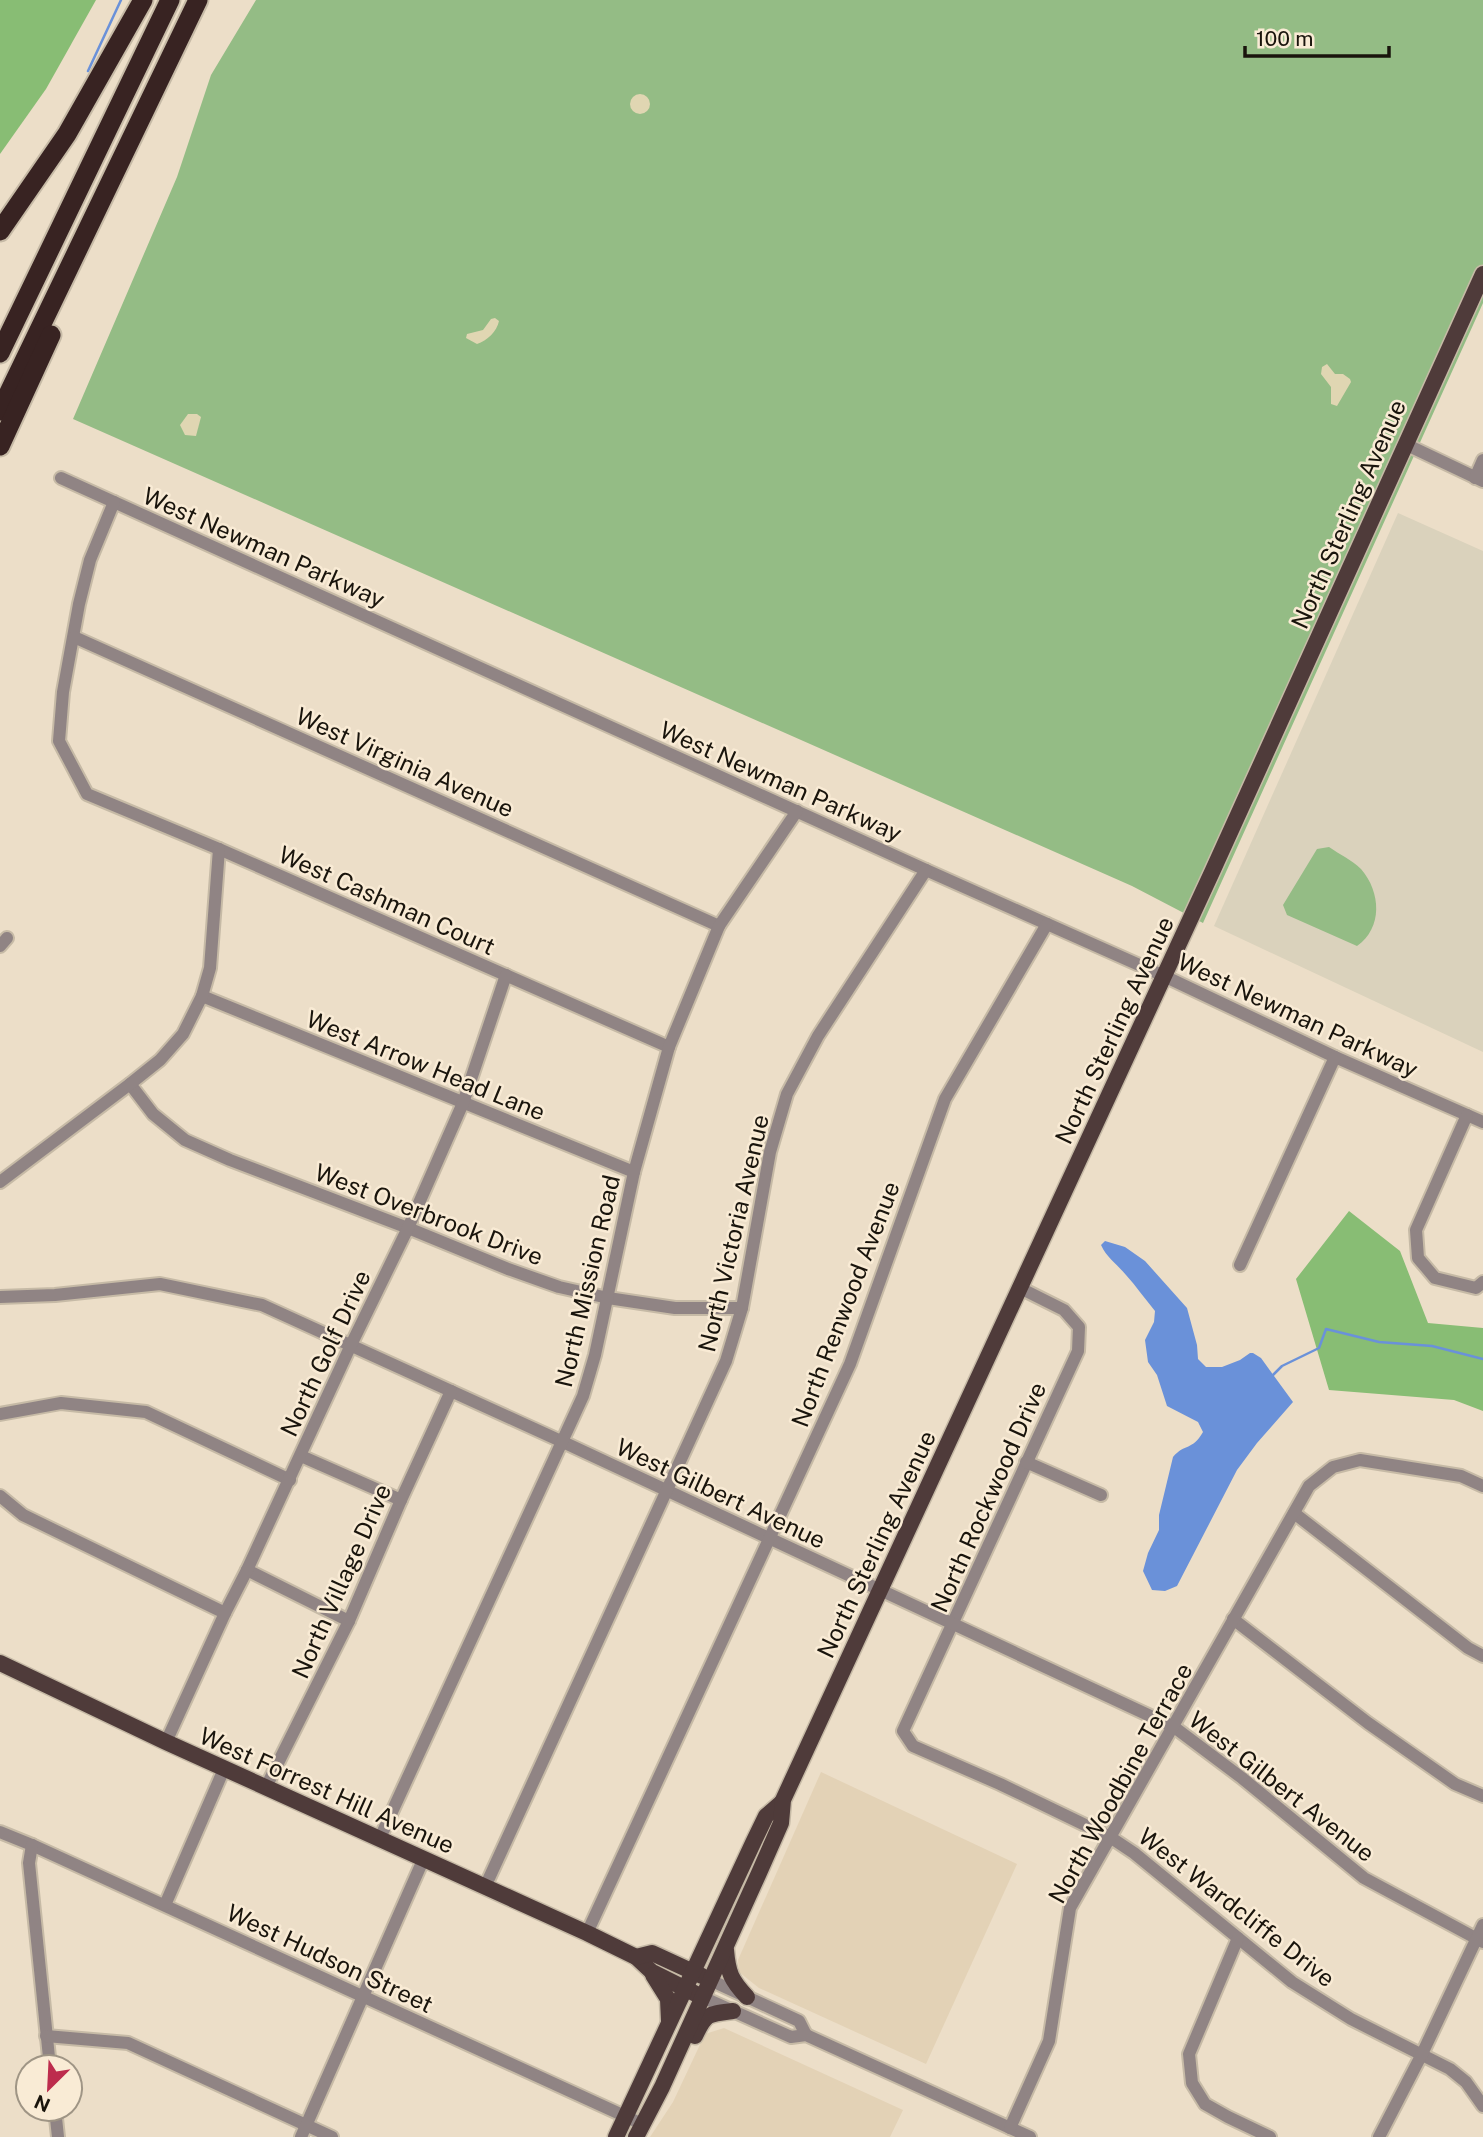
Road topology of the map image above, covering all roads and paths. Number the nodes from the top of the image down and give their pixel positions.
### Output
1 (143, 0) edge
2 (170, 0) edge
3 (198, 0) edge
4 (182, 35) junction
5 (0, 231) edge
6 (1483, 274) edge
7 (0, 353) edge
8 (0, 411) edge
9 (1405, 444) junction
10 (0, 446) edge
11 (1483, 460) edge
12 (61, 478) dead end
13 (1479, 480) edge
14 (114, 502) junction
15 (74, 637) junction
16 (797, 811) junction
17 (219, 849) junction
18 (926, 870) junction
19 (1047, 924) junction
20 (719, 926) junction
21 (506, 975) junction
22 (1164, 976) junction
23 (202, 996) junction
24 (670, 1047) junction
25 (1335, 1057) junction
26 (130, 1084) junction
27 (463, 1103) junction
28 (1467, 1115) junction
29 (1483, 1122) edge
30 (634, 1172) junction
31 (0, 1182) edge
32 (408, 1228) junction
33 (1240, 1265) dead end
34 (1483, 1282) edge
35 (1020, 1287) junction
36 (0, 1297) edge
37 (608, 1298) junction
38 (742, 1308) junction
39 (351, 1345) junction
40 (451, 1391) junction
41 (0, 1414) edge
42 (563, 1442) junction
43 (300, 1456) junction
44 (1026, 1462) junction
45 (290, 1480) junction
46 (1483, 1486) edge
47 (666, 1492) junction
48 (1101, 1495) dead end
49 (0, 1496) edge
50 (401, 1500) junction
51 (1294, 1513) junction
52 (770, 1539) junction
53 (247, 1570) junction
54 (879, 1590) junction
55 (225, 1613) junction
56 (1233, 1619) junction
57 (349, 1621) junction
58 (953, 1624) junction
59 (1483, 1657) edge
60 (0, 1663) edge
61 (1174, 1727) junction
62 (166, 1742) junction
63 (913, 1746) joint
64 (225, 1769) junction
65 (267, 1787) junction
66 (1483, 1796) edge
67 (781, 1803) junction
68 (0, 1832) edge
69 (1110, 1837) junction
70 (380, 1838) junction
71 (32, 1845) junction
72 (424, 1858) junction
73 (485, 1887) junction
74 (165, 1905) junction
75 (1483, 1925) edge
76 (587, 1933) junction
77 (1238, 1938) junction
78 (1480, 1940) edge
79 (708, 1942) junction
80 (725, 1947) junction
81 (636, 1957) junction
82 (662, 1958) junction
83 (652, 1972) junction
84 (693, 1972) junction
85 (710, 1980) junction
86 (685, 1989) junction
87 (362, 1997) junction
88 (702, 1997) junction
89 (747, 1997) junction
90 (733, 2011) junction
91 (669, 2025) junction
92 (806, 2035) junction
93 (46, 2036) junction
94 (48, 2053) edge
95 (1422, 2054) junction
96 (662, 2087) junction
97 (1483, 2106) edge
98 (626, 2116) junction
99 (1010, 2128) junction
100 (639, 2130) edge
101 (303, 2131) edge
102 (332, 2137) edge
103 (616, 2137) edge
104 (1030, 2137) edge
105 (1270, 2137) edge
106 (1379, 2137) edge

1 - 5 highway
2 - 7 highway
3 - 4 highway
4 - 8 highway
4 - 10 highway
6 - 9 main road, North Sterling Avenue
9 - 13 street
9 - 22 main road, North Sterling Avenue
11 - 13 street
12 - 14 street, West Newman Parkway
14 - 15 street
14 - 16 street, West Newman Parkway
15 - 17 street, West Cashman Court
15 - 20 street, West Virginia Avenue
16 - 18 street, West Newman Parkway
16 - 20 street, North Mission Road
17 - 21 street, West Cashman Court
17 - 23 street
18 - 19 street, West Newman Parkway
18 - 38 street, North Victoria Avenue
19 - 22 street, West Newman Parkway
19 - 52 street, North Renwood Avenue
20 - 24 street, North Mission Road
21 - 24 street, West Cashman Court
21 - 27 street, North Golf Drive
22 - 25 street, West Newman Parkway
22 - 35 main road, North Sterling Avenue
23 - 26 street
23 - 27 street, West Arrow Head Lane
24 - 30 street, North Mission Road
25 - 28 street, West Newman Parkway
25 - 33 street
26 - 31 street
26 - 32 street, West Overbrook Drive
27 - 30 street, West Arrow Head Lane
27 - 32 street, North Golf Drive
28 - 29 street, West Newman Parkway
28 - 34 street
30 - 37 street, North Mission Road
32 - 37 street, West Overbrook Drive
32 - 39 street, North Golf Drive
35 - 44 street, North Rockwood Drive
35 - 54 main road, North Sterling Avenue
36 - 39 street, West Gilbert Avenue
37 - 38 street, West Overbrook Drive
37 - 42 street, North Mission Road
38 - 47 street, North Victoria Avenue
39 - 40 street, West Gilbert Avenue
39 - 43 street, North Golf Drive
40 - 42 street, West Gilbert Avenue
40 - 50 street, North Village Drive
41 - 45 street
42 - 47 street, West Gilbert Avenue
42 - 70 street, North Mission Road
43 - 45 street, North Golf Drive
43 - 50 street
44 - 48 street
44 - 58 street, North Rockwood Drive
45 - 53 street, North Golf Drive
46 - 51 street, North Woodbine Terrace
47 - 52 street, West Gilbert Avenue
47 - 73 street, North Victoria Avenue
49 - 55 street
50 - 57 street, North Village Drive
51 - 56 street, North Woodbine Terrace
51 - 59 street
52 - 54 street, West Gilbert Avenue
52 - 76 street, North Renwood Avenue
53 - 55 street, North Golf Drive
53 - 57 street
54 - 58 street, West Gilbert Avenue
54 - 67 main road, North Sterling Avenue
55 - 62 street, North Golf Drive
56 - 61 street, North Woodbine Terrace
56 - 66 street
57 - 65 street, North Village Drive
58 - 61 street, West Gilbert Avenue
58 - 63 street, North Rockwood Drive
60 - 62 main road, West Forrest Hill Avenue
61 - 69 street, North Woodbine Terrace
61 - 78 street, West Gilbert Avenue
62 - 64 main road, West Forrest Hill Avenue
63 - 69 street, West Wardcliffe Drive
64 - 65 main road, West Forrest Hill Avenue
64 - 74 street
65 - 70 main road, West Forrest Hill Avenue
67 - 79 main road, North Sterling Avenue
67 - 80 main road, North Sterling Avenue
68 - 71 street, West Hudson Street
69 - 77 street, West Wardcliffe Drive
69 - 99 street, North Woodbine Terrace
70 - 72 main road, West Forrest Hill Avenue
71 - 74 street, West Hudson Street
71 - 93 street
72 - 73 main road, West Forrest Hill Avenue
72 - 87 street
73 - 76 main road, West Forrest Hill Avenue
74 - 87 street, West Hudson Street
75 - 78 street
76 - 81 main road, West Forrest Hill Avenue
77 - 95 street, West Wardcliffe Drive
77 - 105 street
78 - 95 street
79 - 82 main road
79 - 84 main road, North Sterling Avenue
80 - 85 main road, North Sterling Avenue
80 - 89 main road
81 - 82 main road, West Forrest Hill Avenue
81 - 83 main road, West Forrest Hill Avenue
82 - 84 main road, West Forrest Hill Avenue
83 - 86 main road, West Forrest Hill Avenue
83 - 91 main road
84 - 85 main road, West Forrest Hill Avenue
84 - 86 main road, North Sterling Avenue
85 - 88 main road, North Sterling Avenue
85 - 89 street, West Forrest Hill Avenue
86 - 88 main road, West Forrest Hill Avenue
86 - 91 main road, North Sterling Avenue
87 - 98 street, West Hudson Street
87 - 101 street
88 - 90 street, West Forrest Hill Avenue
88 - 96 main road, North Sterling Avenue
89 - 92 street, West Forrest Hill Avenue
90 - 92 street, West Forrest Hill Avenue
90 - 96 main road
91 - 98 main road, North Sterling Avenue
92 - 99 street, West Forrest Hill Avenue
93 - 94 street
93 - 101 street
95 - 97 street, West Wardcliffe Drive
95 - 106 street
96 - 100 main road, North Sterling Avenue
98 - 100 street, West Hudson Street
98 - 103 main road, North Sterling Avenue
99 - 104 street, West Forrest Hill Avenue
101 - 102 street

